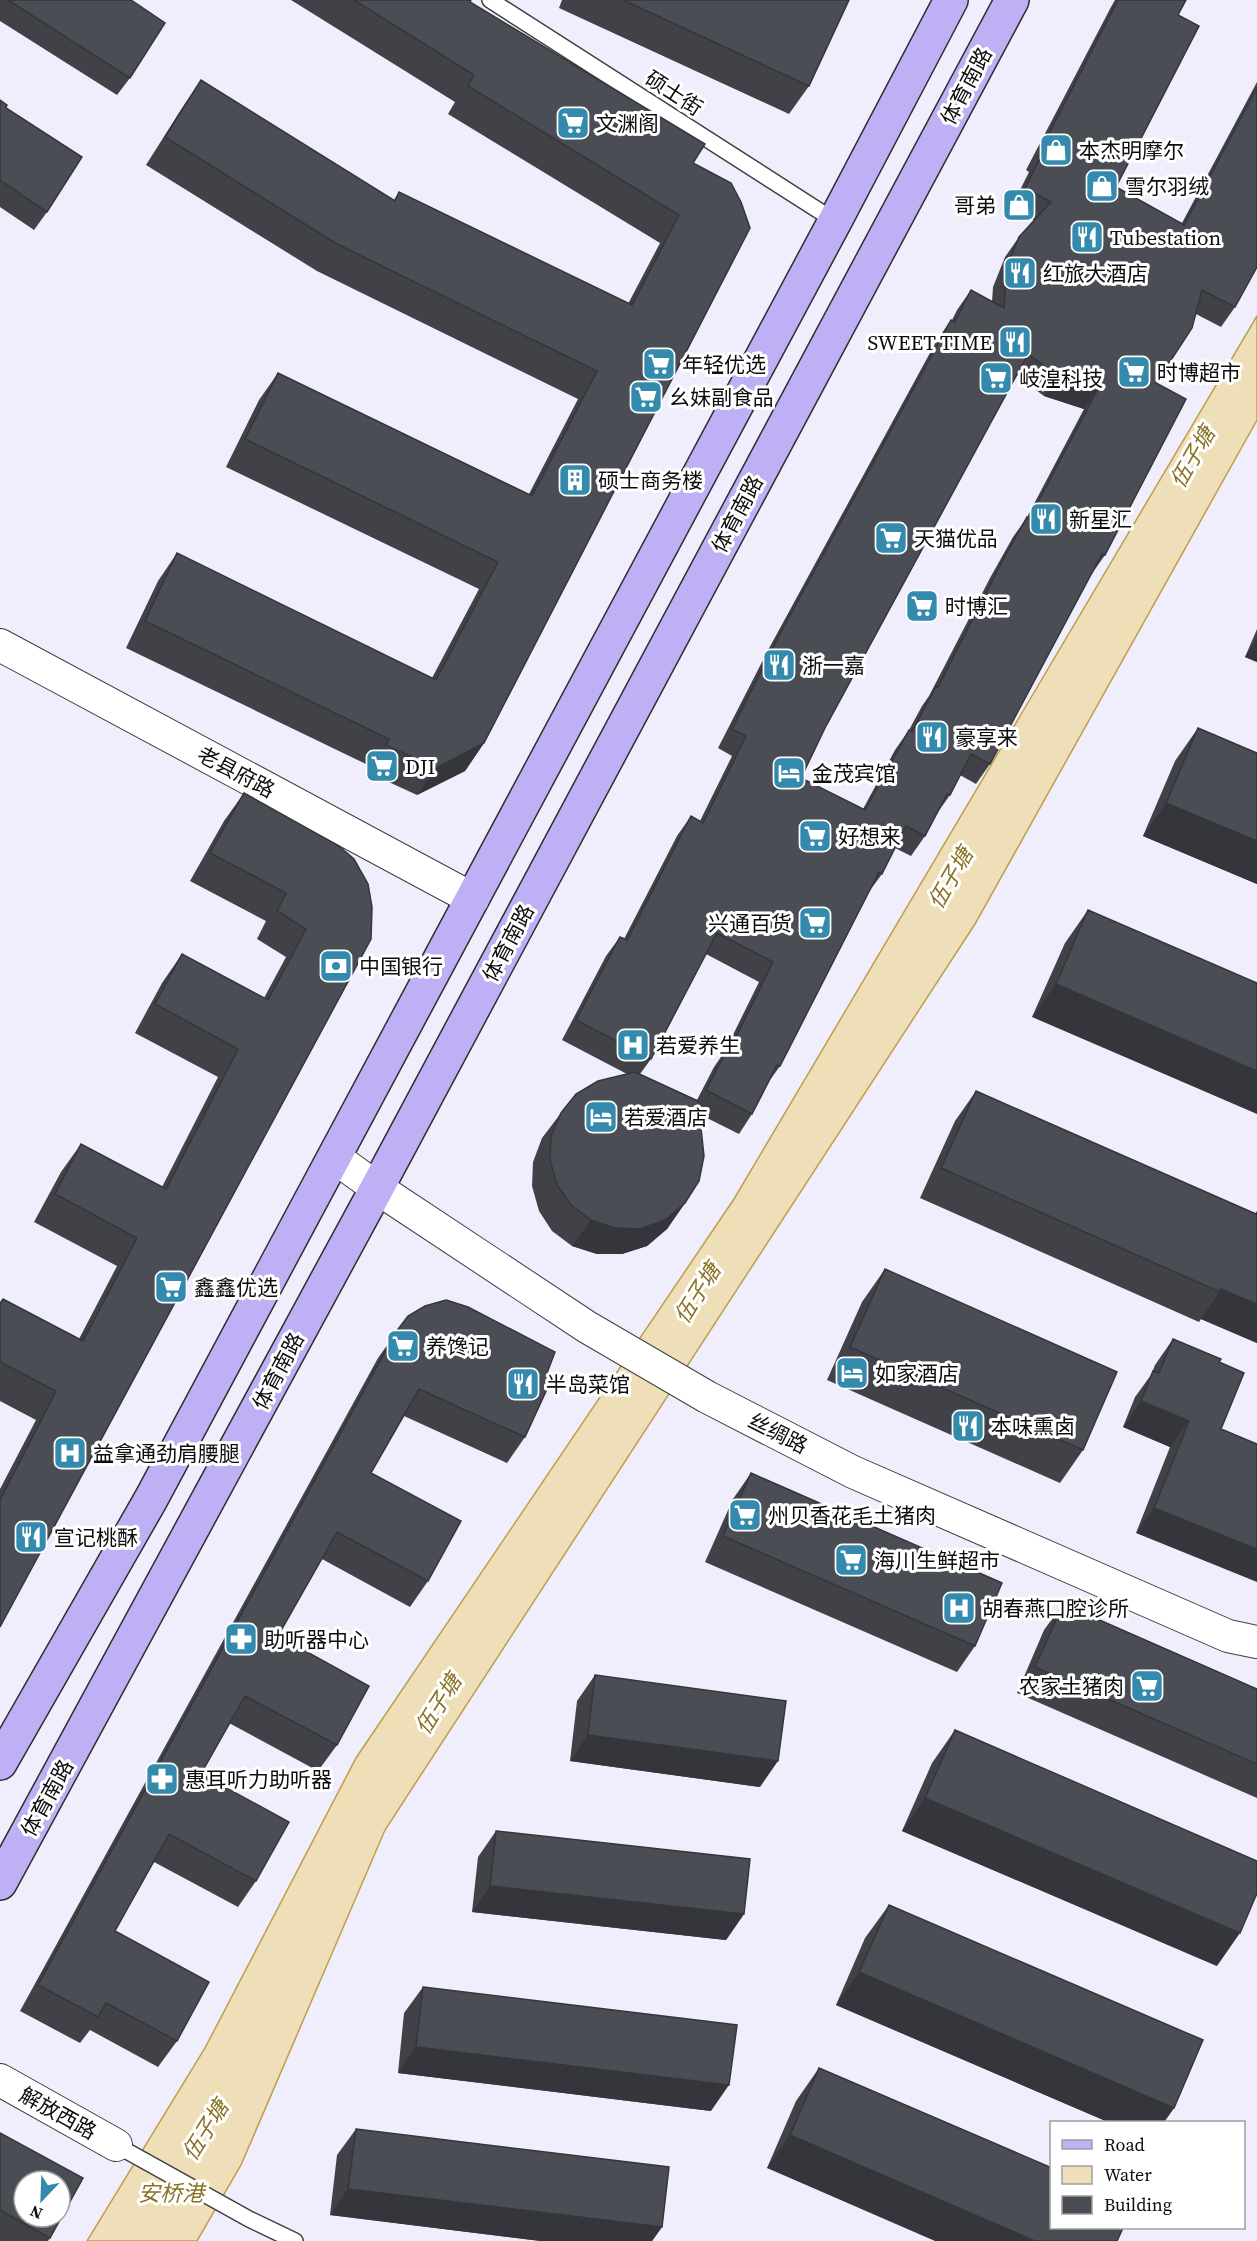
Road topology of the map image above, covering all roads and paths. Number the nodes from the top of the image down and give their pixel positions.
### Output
1 (490, 0) edge
2 (951, 0) edge
3 (1012, 0) edge
4 (835, 221) junction
5 (0, 645) edge
6 (472, 898) junction
7 (334, 1157) junction
8 (377, 1188) junction
9 (1257, 1642) edge
10 (0, 1762) edge
11 (0, 1884) edge
12 (0, 2080) edge
13 (116, 2145) joint
14 (295, 2241) edge

1 - 4 lane, 硕士街
2 - 4 main road
3 - 8 main road, 体育南路
4 - 6 main road
5 - 6 street, 老县府路
6 - 7 main road
7 - 8 street, 丝绸路
7 - 10 main road
8 - 9 street, 丝绸路
8 - 11 main road, 体育南路
12 - 13 street, 解放西路
13 - 14 lane

